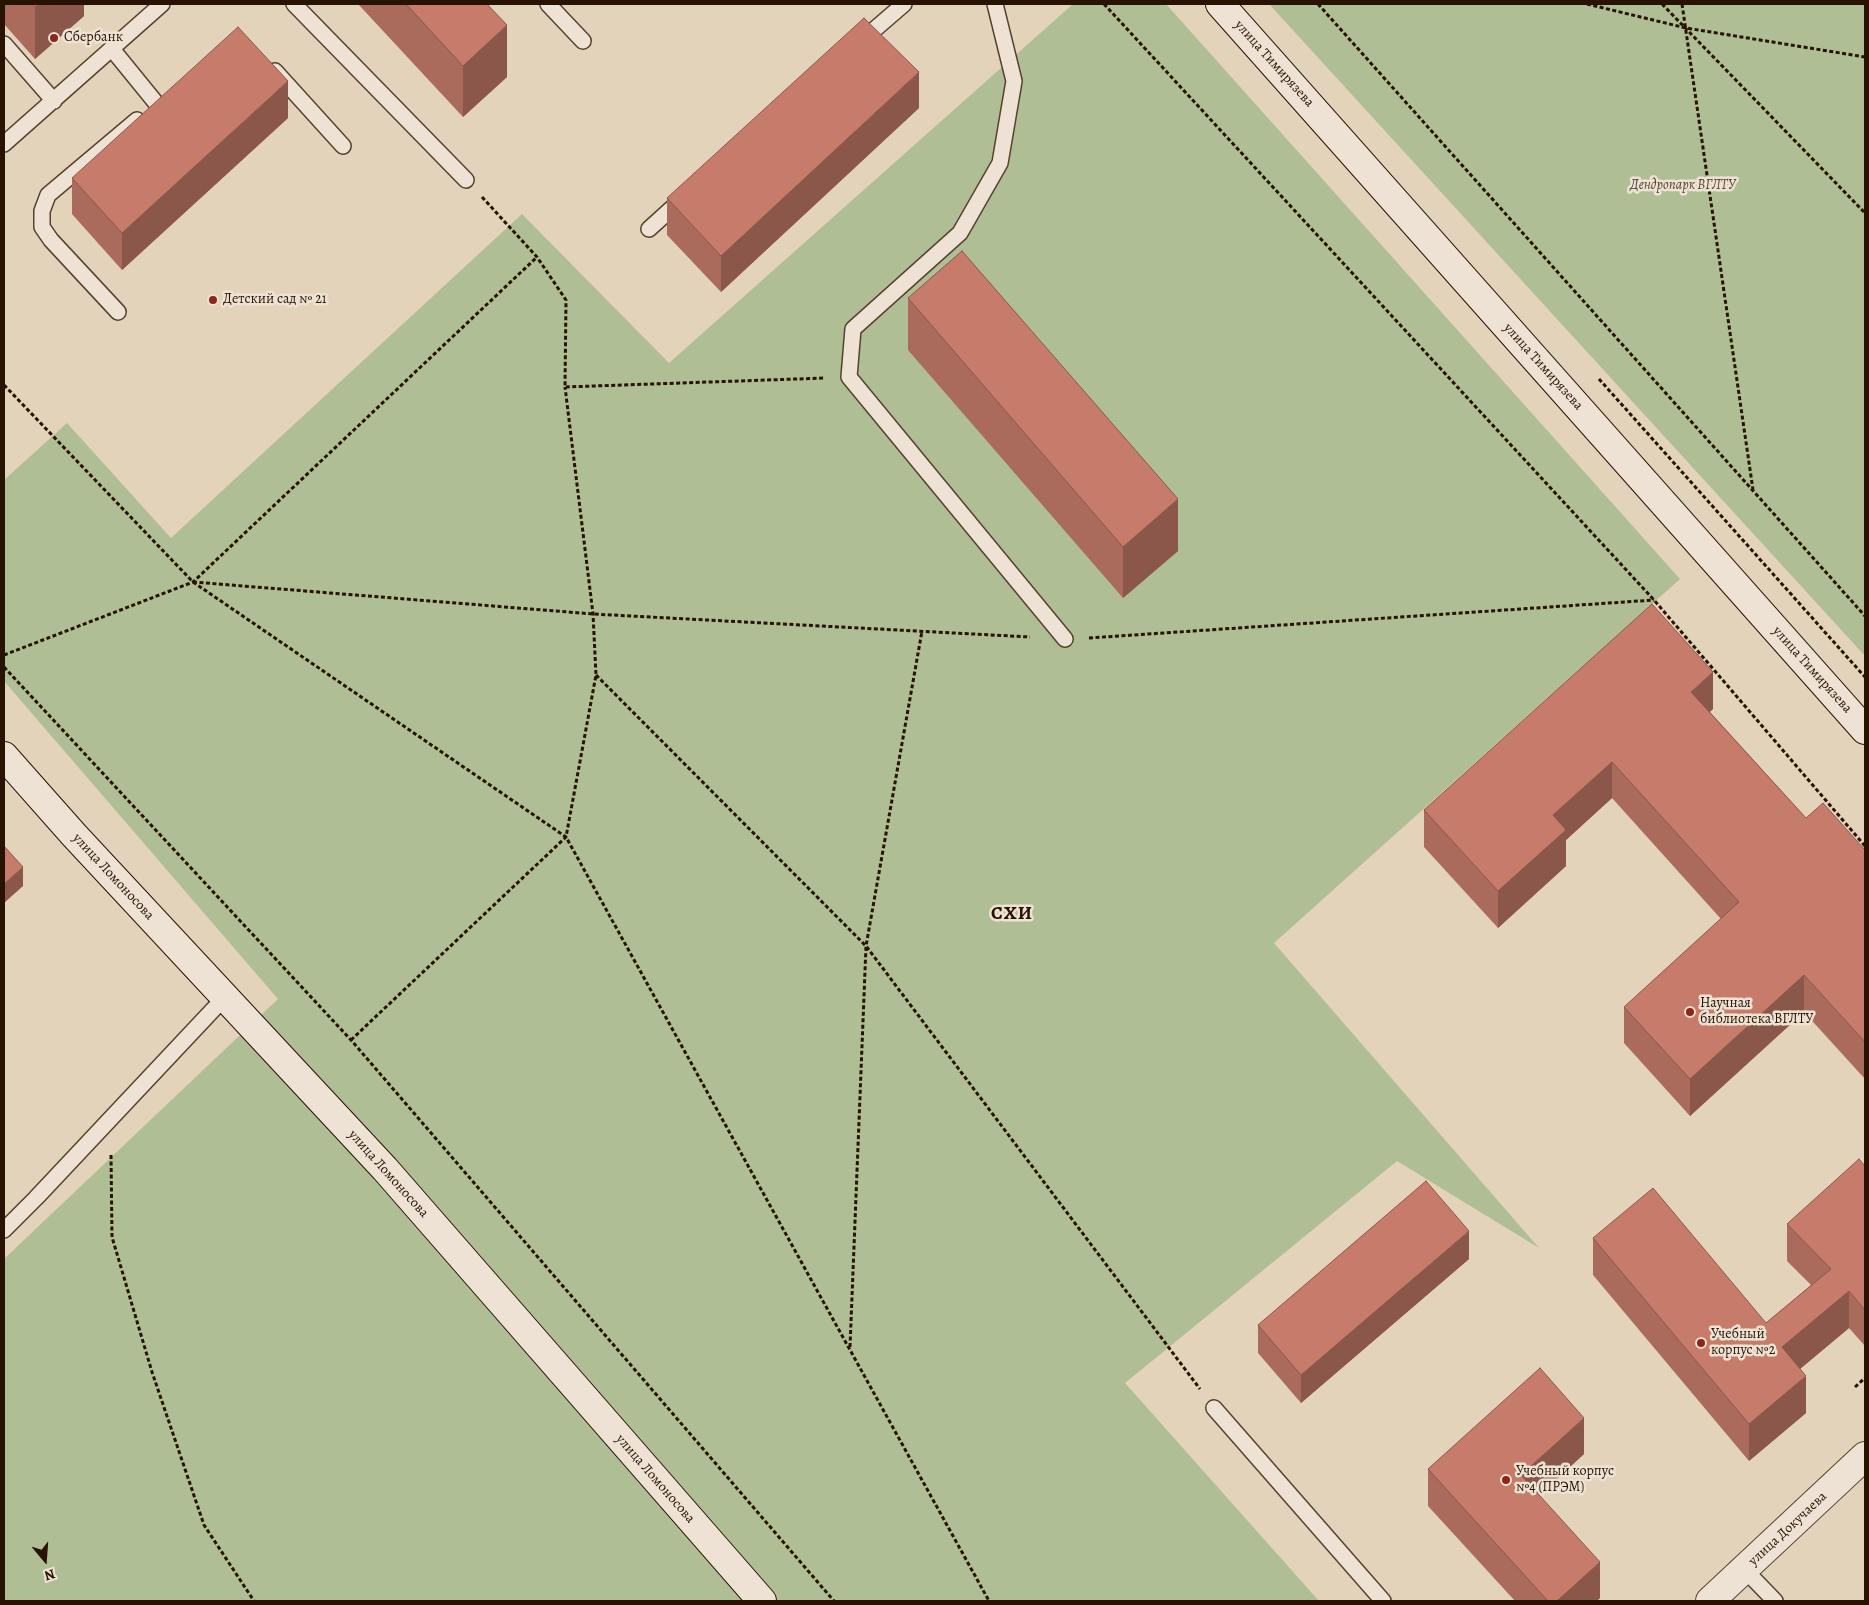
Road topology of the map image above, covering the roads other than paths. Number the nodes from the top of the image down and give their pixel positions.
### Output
1 (162, 4) edge
2 (294, 4) edge
3 (548, 4) edge
4 (904, 4) edge
5 (995, 4) edge
6 (1220, 4) edge
7 (583, 41) dead end
8 (4, 44) edge
9 (112, 49) junction
10 (848, 52) edge
11 (265, 59) edge
12 (170, 91) edge
13 (54, 101) junction
14 (156, 103) junction
15 (4, 144) edge
16 (343, 146) dead end
17 (466, 180) road end
18 (693, 190) edge
19 (648, 229) dead end
20 (118, 312) dead end
21 (1065, 639) road end
22 (1865, 730) edge
23 (4, 756) edge
24 (225, 997) junction
25 (4, 1230) edge
26 (1214, 1408) road end
27 (1865, 1456) edge
28 (1744, 1569) junction
29 (762, 1601) edge
30 (1383, 1601) edge
31 (1710, 1601) edge
32 (1775, 1601) edge

1 - 9 lane
2 - 17 lane
3 - 7 lane
4 - 10 lane
5 - 21 lane
6 - 22 main road, улица Тимирязева
8 - 13 lane
9 - 13 lane
9 - 14 lane
11 - 16 lane
12 - 14 lane
13 - 15 lane
14 - 20 lane
18 - 19 lane
23 - 24 main road, улица Ломоносова
24 - 25 lane
24 - 29 main road, улица Ломоносова
26 - 30 lane
27 - 28 main road, улица Докучаева
28 - 31 main road, улица Докучаева
28 - 32 lane

